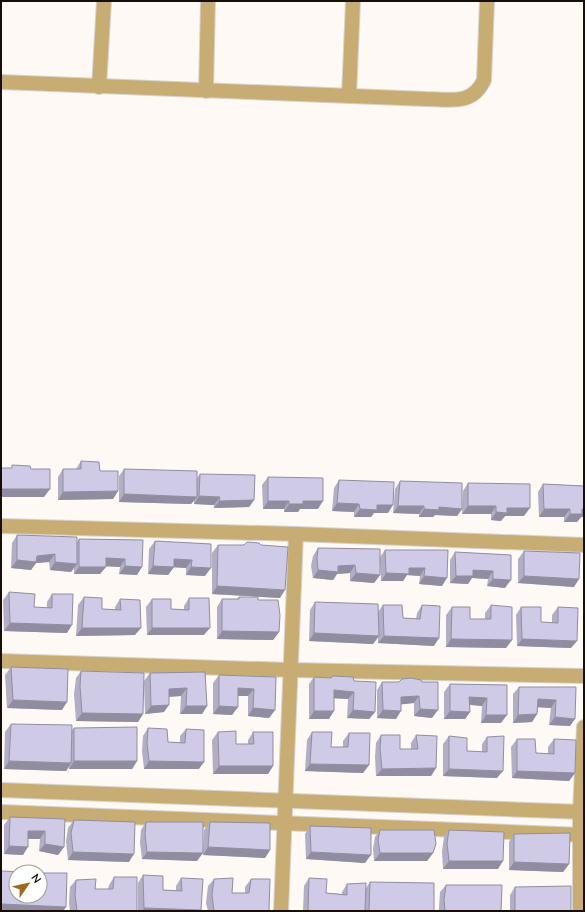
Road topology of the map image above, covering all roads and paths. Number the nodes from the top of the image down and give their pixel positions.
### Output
1 (104, 1) edge
2 (208, 1) edge
3 (354, 1) edge
4 (487, 1) edge
5 (1, 82) edge
6 (100, 87) junction
7 (206, 91) junction
8 (349, 96) junction
9 (1, 526) edge
10 (296, 534) junction
11 (584, 545) edge
12 (1, 661) edge
13 (291, 670) junction
14 (584, 676) edge
15 (584, 727) edge
16 (1, 790) edge
17 (284, 802) junction
18 (1, 812) edge
19 (582, 812) edge
20 (283, 823) junction
21 (582, 834) edge
22 (281, 911) edge
23 (580, 911) edge

1 - 6 street
2 - 7 street
3 - 8 street
4 - 8 street
5 - 6 street
6 - 7 street
7 - 8 street
9 - 10 street
10 - 11 street
10 - 13 street
12 - 13 street
13 - 14 street
13 - 17 street
15 - 19 street
16 - 17 street
17 - 19 street
17 - 20 street
18 - 20 street
19 - 21 street
20 - 21 street
20 - 22 street
21 - 23 street

